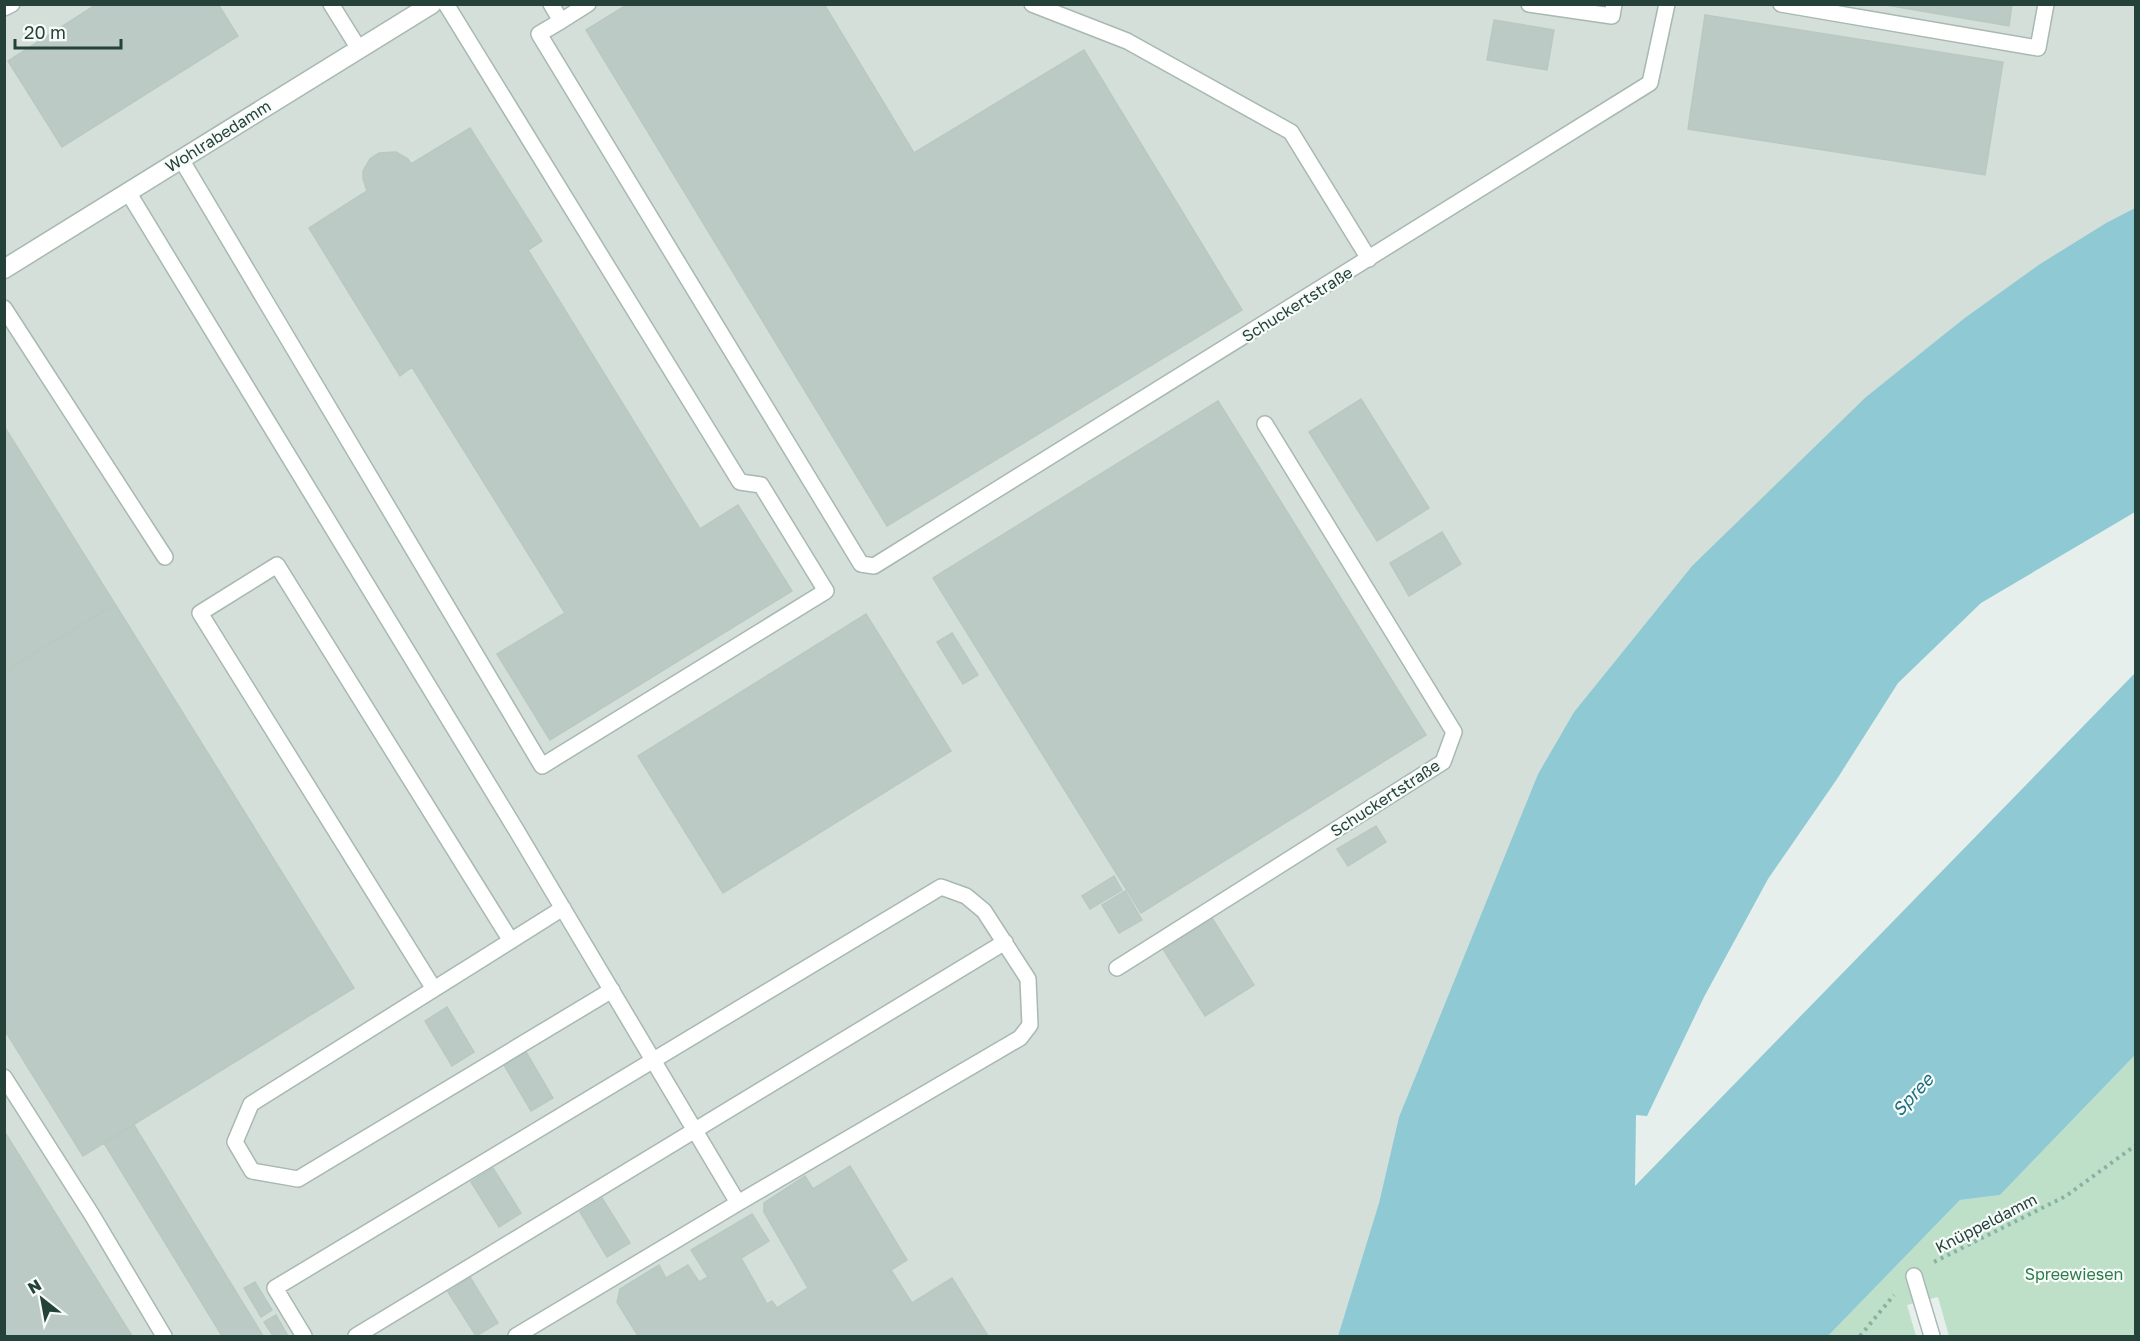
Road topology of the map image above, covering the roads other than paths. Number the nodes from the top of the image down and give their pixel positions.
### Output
1 (12, 4) edge
2 (331, 4) edge
3 (432, 4) edge
4 (446, 4) edge
5 (551, 4) edge
6 (588, 4) edge
7 (1032, 4) edge
8 (1529, 4) edge
9 (1614, 4) edge
10 (1667, 4) edge
11 (1781, 4) edge
12 (2046, 4) edge
13 (4, 8) edge
14 (561, 21) junction
15 (359, 50) junction
16 (181, 159) junction
17 (128, 192) junction
18 (1369, 259) junction
19 (4, 269) edge
20 (4, 308) edge
21 (1265, 424) dead end
22 (165, 557) dead end
23 (563, 908) junction
24 (511, 941) junction
25 (1005, 942) junction
26 (1117, 968) dead end
27 (435, 989) junction
28 (612, 990) junction
29 (652, 1059) junction
30 (4, 1077) edge
31 (695, 1130) junction
32 (738, 1203) junction
33 (1914, 1276) road end
34 (164, 1336) edge
35 (304, 1336) edge
36 (356, 1336) edge
37 (516, 1336) edge
38 (1932, 1336) edge

1 - 13 lane
2 - 15 lane
3 - 15 street, Wohlrabedamm
4 - 16 lane
5 - 14 lane
6 - 14 lane
7 - 18 lane
8 - 9 lane
10 - 18 lane, Schuckertstraße
11 - 12 lane
14 - 18 lane, Schuckertstraße
15 - 16 street, Wohlrabedamm
16 - 17 street, Wohlrabedamm
17 - 19 street, Wohlrabedamm
17 - 23 lane
20 - 22 lane
21 - 26 lane, Schuckertstraße
23 - 24 lane
23 - 28 lane
24 - 27 lane
24 - 27 lane
25 - 29 lane
25 - 31 lane
25 - 32 lane
27 - 28 lane
28 - 29 lane
29 - 31 lane
29 - 35 lane
30 - 34 lane
31 - 32 lane
31 - 36 lane
32 - 37 lane
33 - 38 lane

